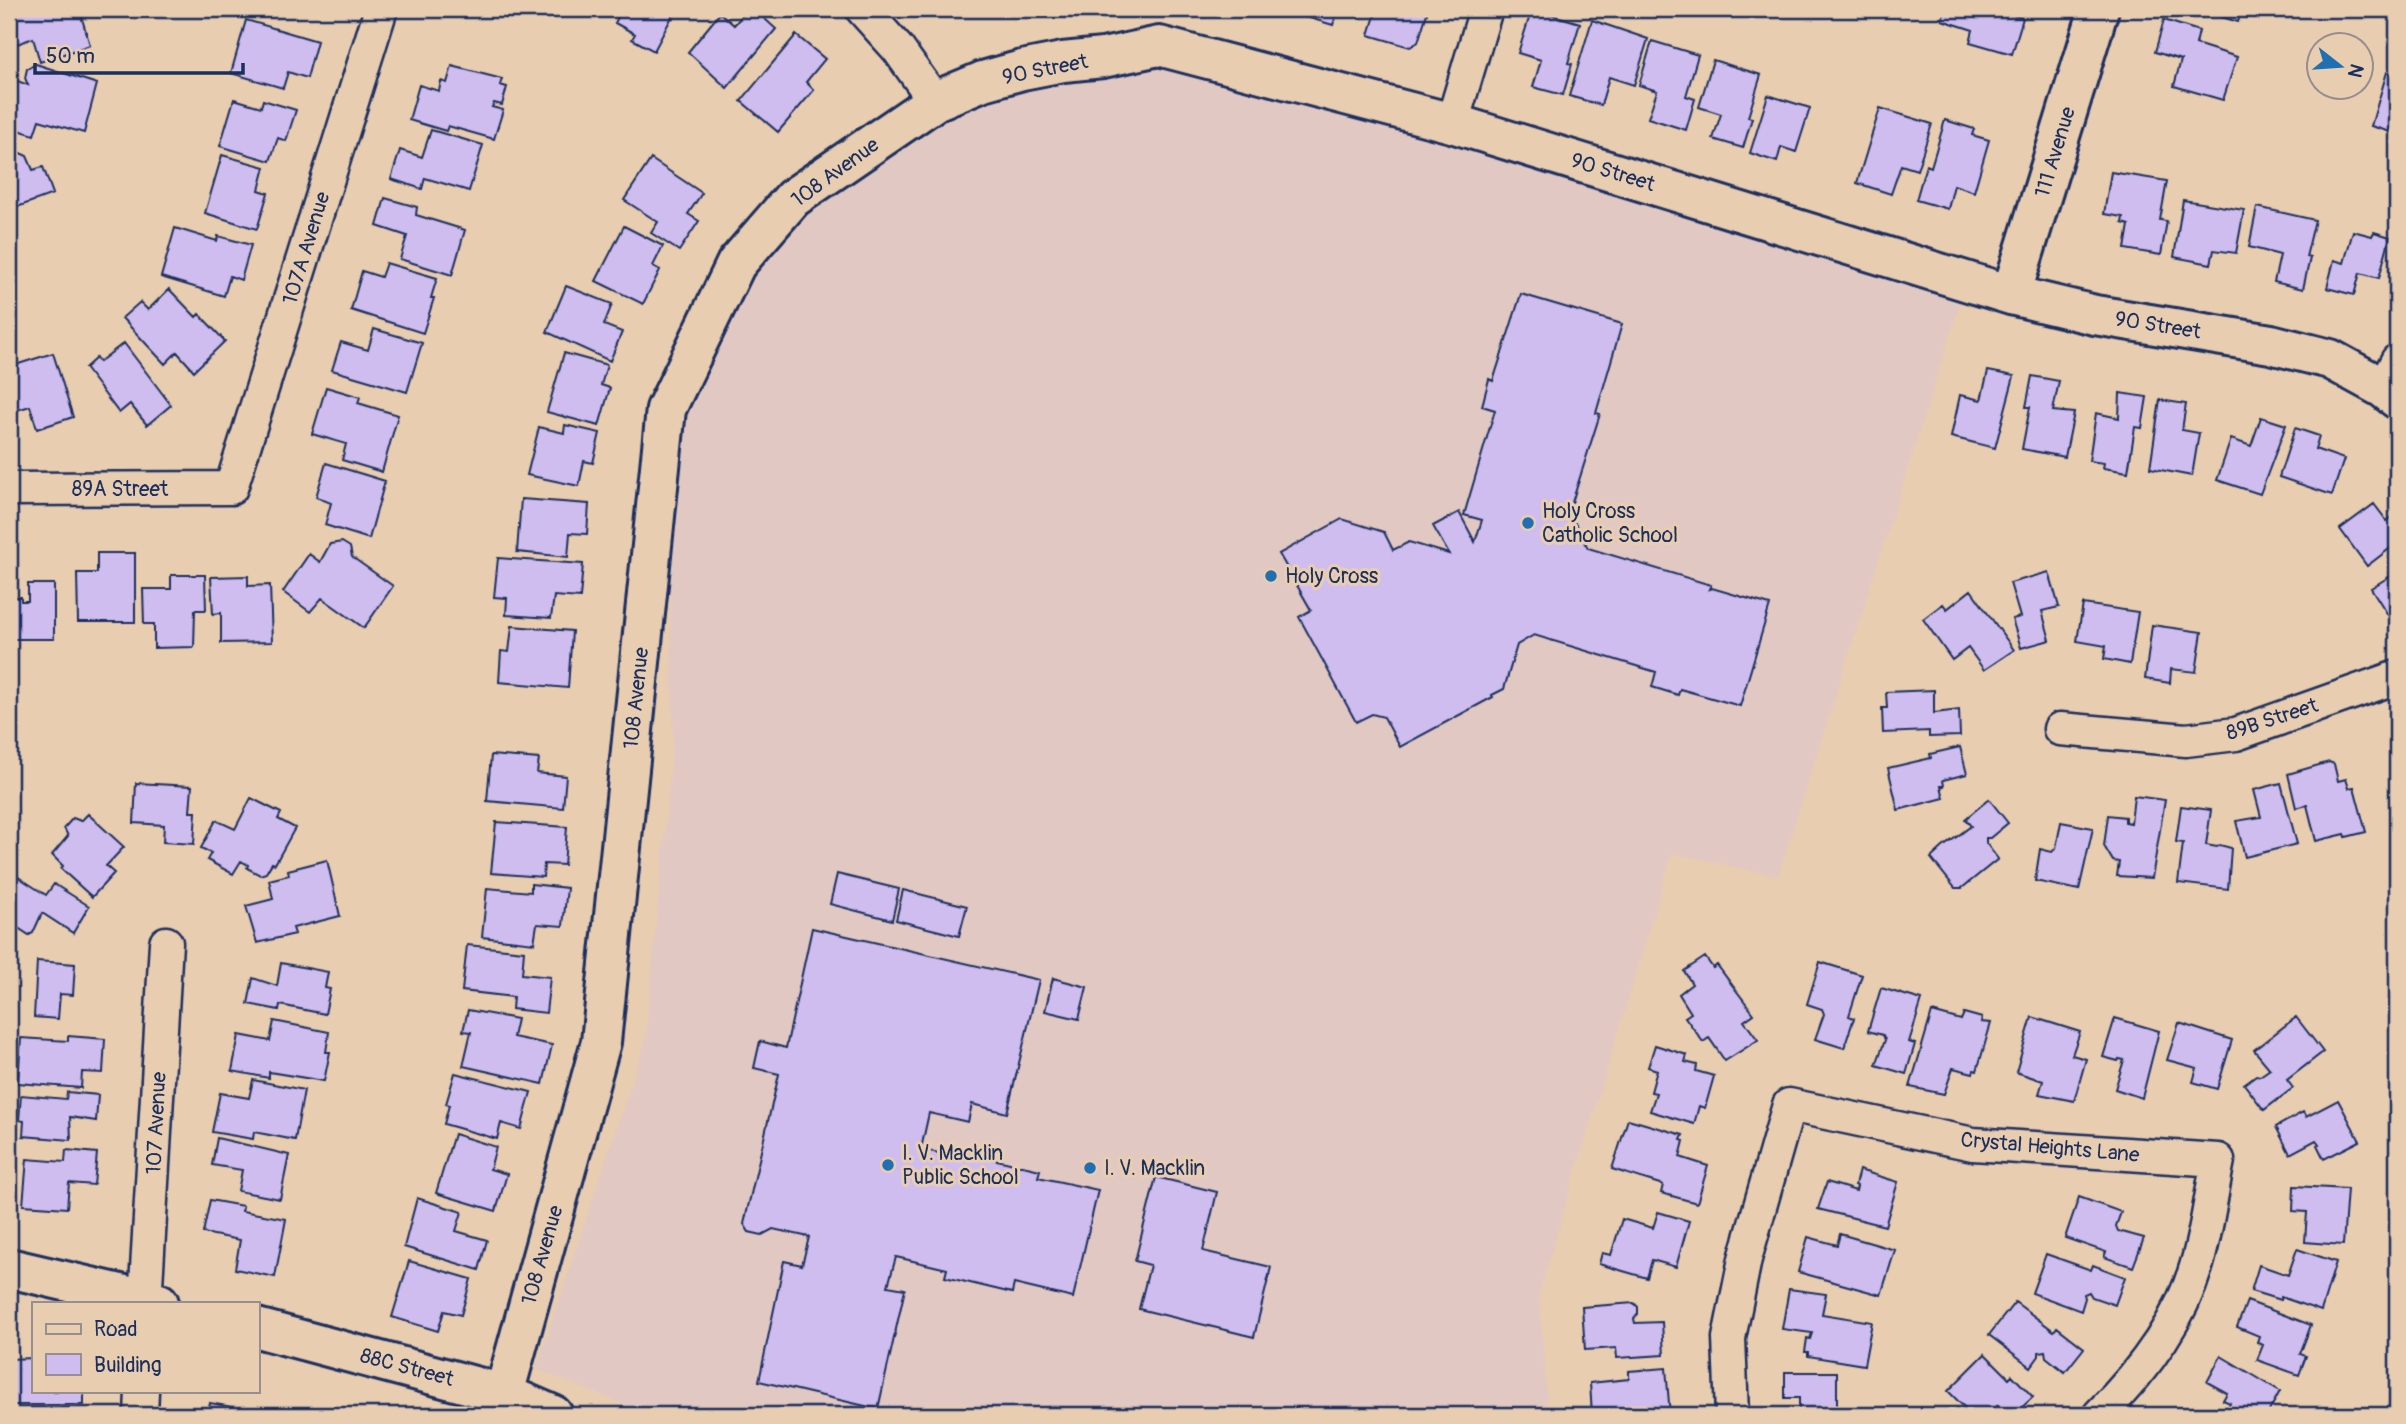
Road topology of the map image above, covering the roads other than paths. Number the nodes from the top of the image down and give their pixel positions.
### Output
1 (381, 9) edge
2 (862, 9) edge
3 (1486, 9) edge
4 (2099, 9) edge
5 (935, 101) junction
6 (1452, 123) junction
7 (2011, 295) junction
8 (2393, 383) edge
9 (231, 488) joint
10 (9, 489) edge
11 (2397, 677) edge
12 (2060, 729) dead end
13 (166, 943) dead end
14 (9, 1268) edge
15 (150, 1302) edge
16 (259, 1329) edge
17 (142, 1392) edge
18 (503, 1394) junction
19 (141, 1415) edge
20 (553, 1415) edge
21 (1732, 1415) edge
22 (2099, 1415) edge

1 - 9 street, 107A Avenue
2 - 5 street
3 - 6 street
4 - 7 street, 111 Avenue
5 - 6 street, 90 Street
5 - 18 street, 108 Avenue
6 - 7 street, 90 Street
7 - 8 street, 90 Street
9 - 10 street, 89A Street
11 - 12 street, 89B Street
13 - 15 street, 107 Avenue
14 - 15 street
16 - 18 street, 88C Street
17 - 19 street
18 - 20 street, 88C Street
21 - 22 street, Crystal Heights Lane

